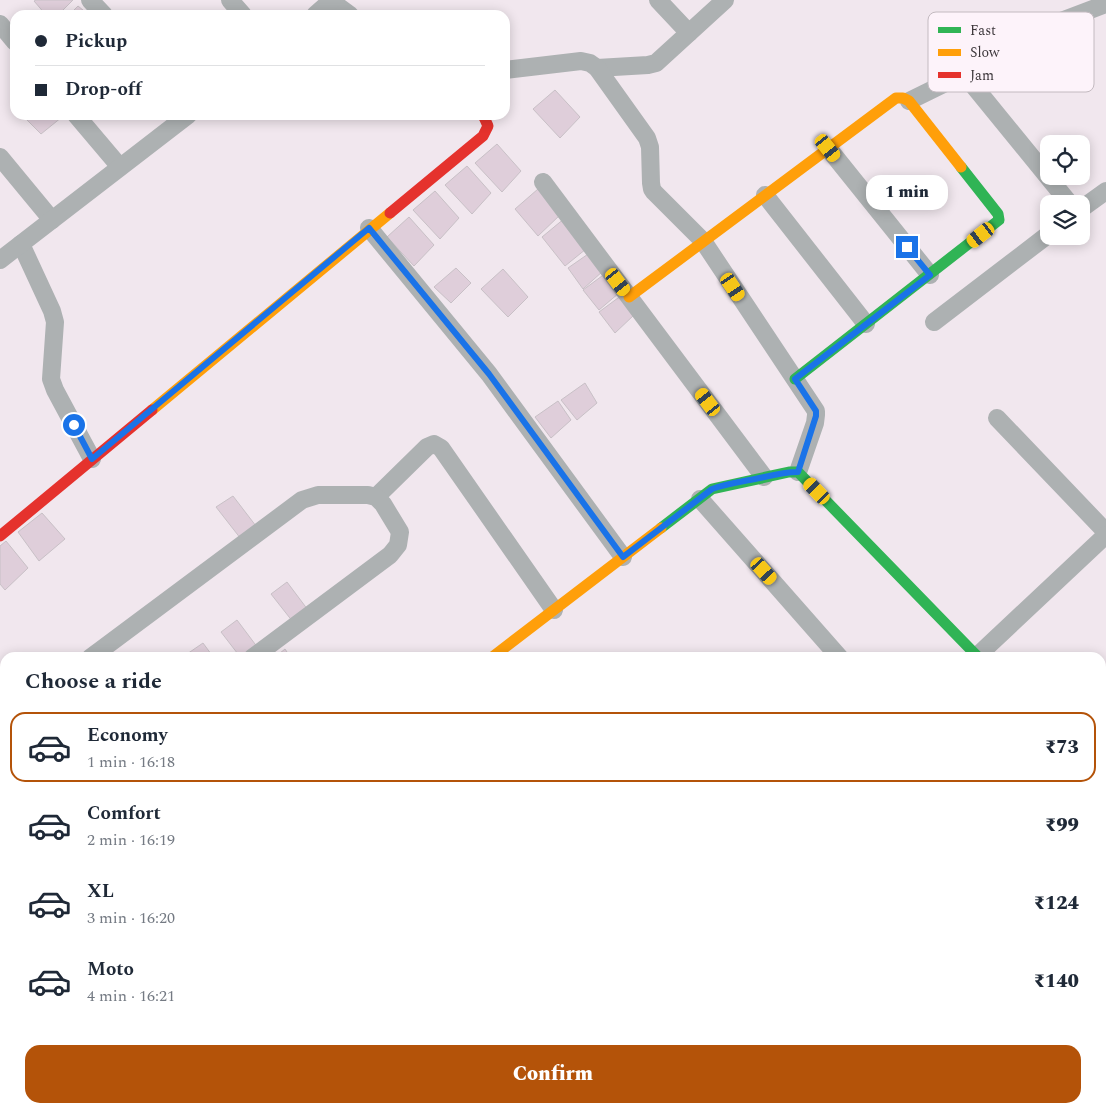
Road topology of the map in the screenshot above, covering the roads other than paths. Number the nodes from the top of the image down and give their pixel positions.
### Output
1 (90, 0) edge
2 (230, 0) edge
3 (331, 0) edge
4 (658, 0) edge
5 (725, 0) edge
6 (1106, 4) edge
7 (99, 10) edge
8 (239, 10) edge
9 (320, 10) edge
10 (344, 10) edge
11 (1085, 12) edge
12 (0, 24) edge
13 (689, 33) junction
14 (10, 36) edge
15 (596, 68) junction
16 (510, 69) edge
17 (928, 92) edge
18 (979, 92) edge
19 (909, 101) junction
20 (80, 120) edge
21 (181, 120) edge
22 (485, 120) edge
23 (828, 148) junction
24 (0, 157) edge
25 (120, 167) junction
26 (543, 182) dead end
27 (1106, 191) edge
28 (765, 195) junction
29 (1063, 195) edge
30 (1090, 203) edge
31 (52, 220) junction
32 (369, 228) junction
33 (703, 241) junction
34 (1040, 241) edge
35 (21, 244) junction
36 (0, 260) edge
37 (930, 275) junction
38 (629, 297) junction
39 (934, 322) dead end
40 (866, 324) junction
41 (795, 379) junction
42 (997, 418) dead end
43 (92, 459) junction
44 (798, 472) junction
45 (764, 477) junction
46 (376, 497) junction
47 (700, 499) junction
48 (1106, 533) edge
49 (0, 536) edge
50 (623, 557) junction
51 (554, 610) junction
52 (98, 652) edge
53 (260, 652) edge
54 (499, 652) edge
55 (835, 652) edge
56 (971, 652) edge
57 (981, 652) edge

1 - 7 street
2 - 8 street
3 - 9 street
3 - 10 street
4 - 13 street
5 - 13 street
6 - 11 street
12 - 14 street
13 - 15 street
15 - 16 street
15 - 33 street
17 - 19 street
18 - 29 street
19 - 23 street
19 - 37 street
20 - 25 street
21 - 25 street
22 - 32 street
23 - 28 street
23 - 37 street
24 - 31 street
25 - 31 street
26 - 38 street
27 - 30 street
28 - 33 street
28 - 40 street
31 - 35 street
32 - 43 street
32 - 50 street
33 - 38 street
33 - 41 street
34 - 39 street
35 - 36 street
35 - 43 street
37 - 40 street
38 - 45 street
40 - 41 street
41 - 44 street
42 - 48 street
43 - 49 street
44 - 45 street
44 - 56 street
45 - 47 street
46 - 51 street
46 - 52 street
46 - 53 street
47 - 50 street
47 - 55 street
48 - 57 street
50 - 51 street
51 - 54 street

